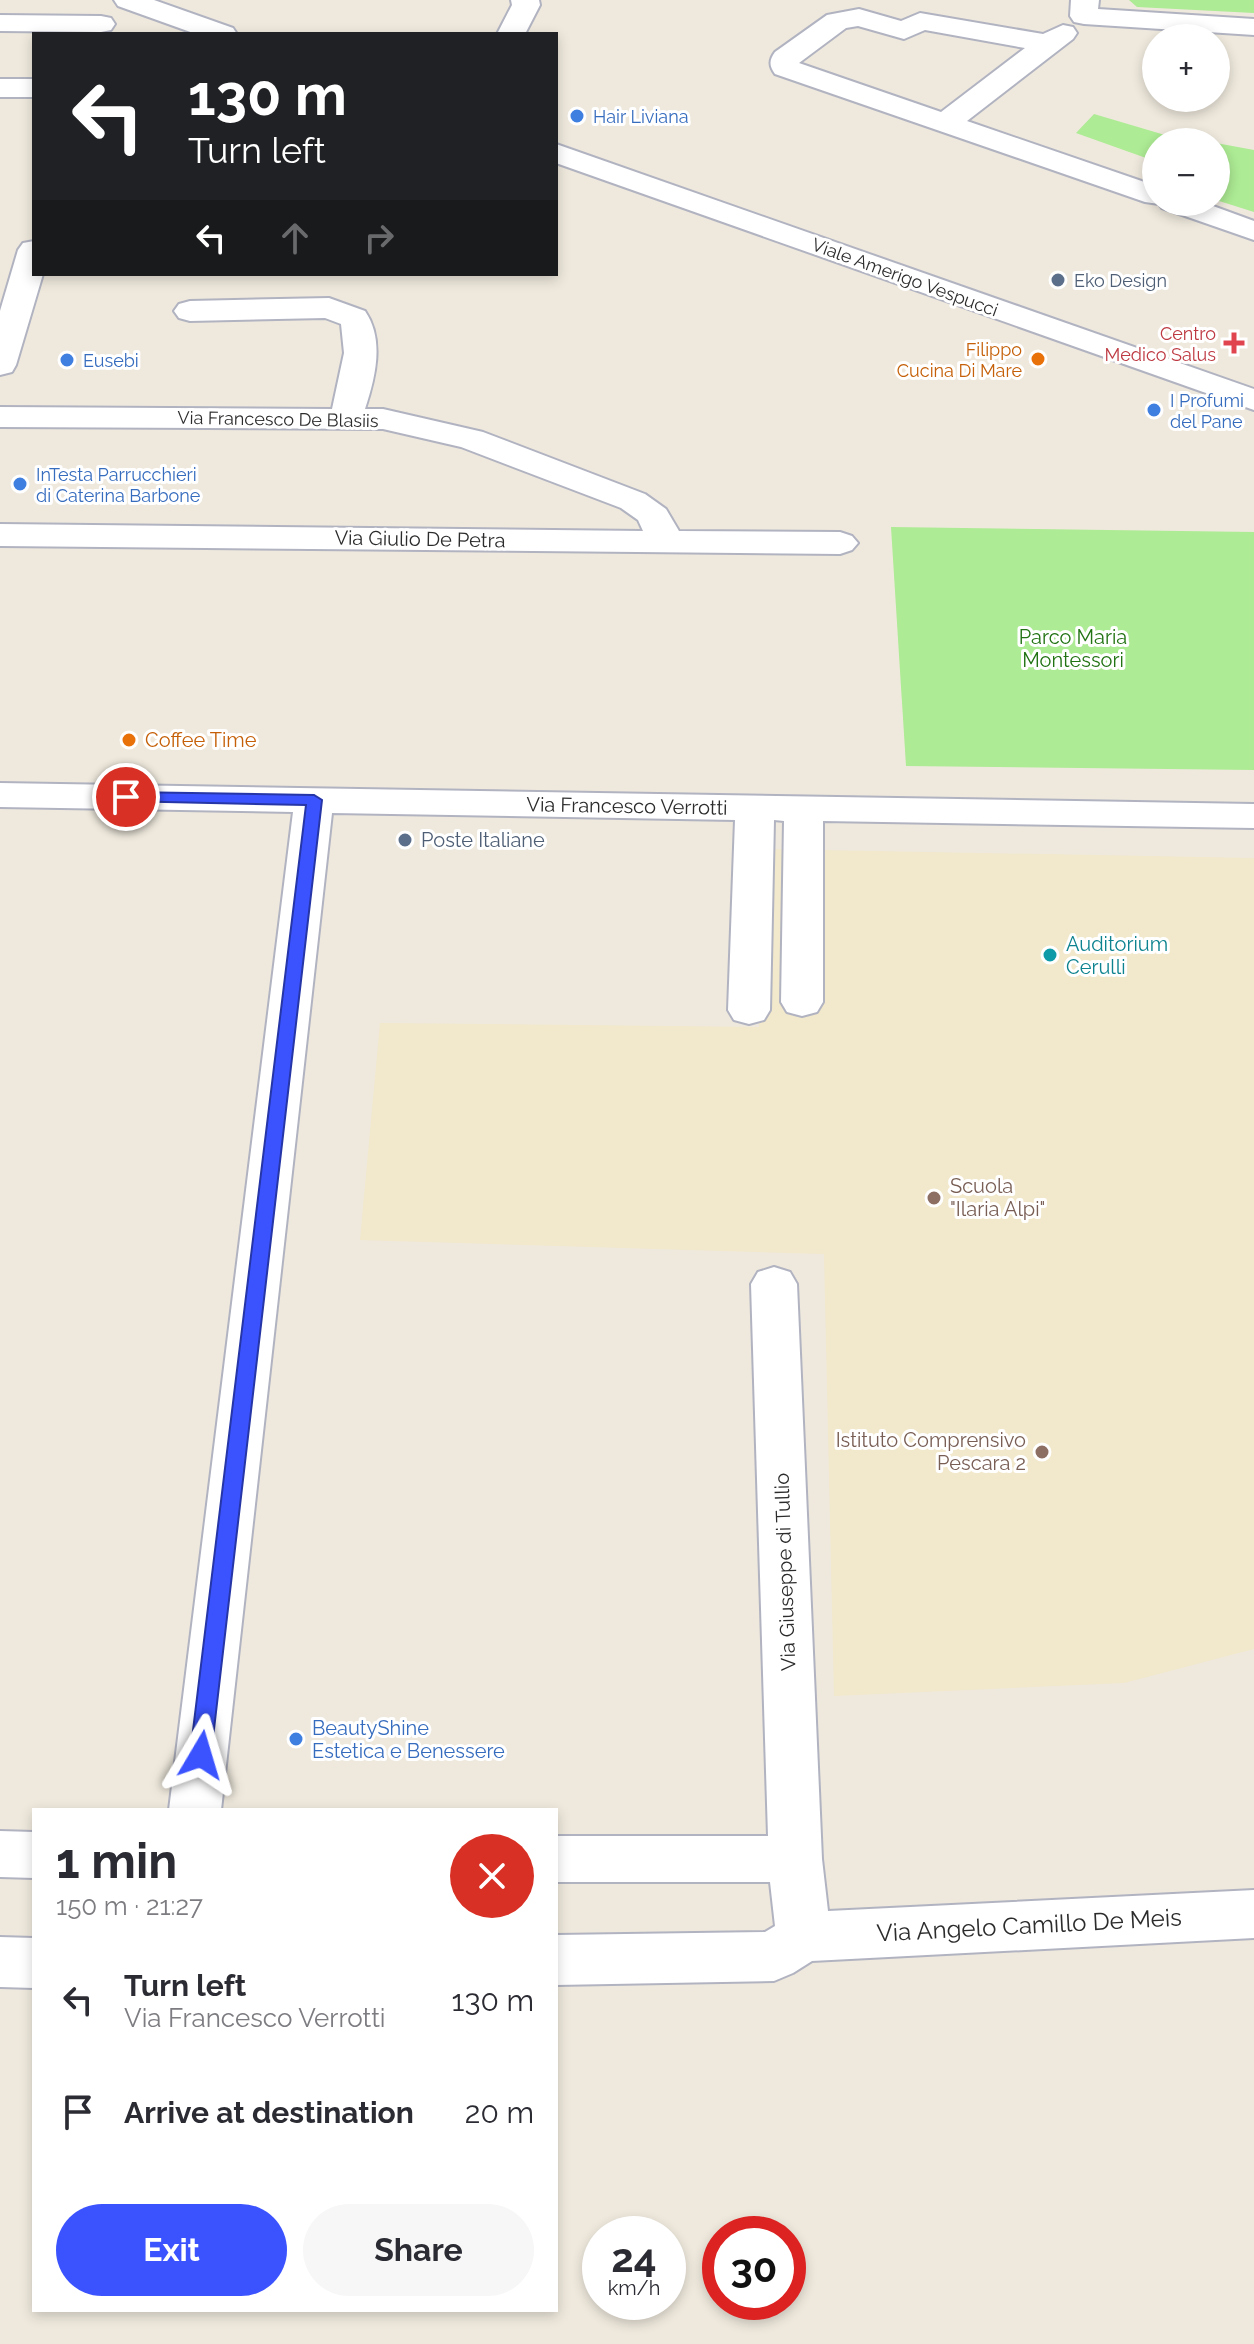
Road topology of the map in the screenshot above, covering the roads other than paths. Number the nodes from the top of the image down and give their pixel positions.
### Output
1 (128, 0) edge
2 (525, 0) edge
3 (1084, 8) edge
4 (102, 19) edge
5 (0, 23) edge
6 (1254, 27) edge
7 (217, 32) edge
8 (512, 32) edge
9 (1050, 44) junction
10 (0, 88) edge
11 (32, 88) edge
12 (947, 122) junction
13 (558, 154) edge
14 (1142, 191) edge
15 (1212, 216) edge
16 (1254, 231) edge
17 (32, 257) edge
18 (190, 311) dead end
19 (0, 365) edge
20 (1254, 400) edge
21 (346, 416) junction
22 (0, 417) edge
23 (0, 535) edge
24 (663, 541) junction
25 (840, 543) dead end
26 (0, 795) edge
27 (314, 800) junction
28 (755, 808) junction
29 (804, 809) junction
30 (1254, 816) edge
31 (802, 1002) dead end
32 (749, 1010) dead end
33 (774, 1284) dead end
34 (195, 1808) edge
35 (0, 1854) edge
36 (32, 1855) edge
37 (558, 1859) edge
38 (795, 1859) junction
39 (1254, 1914) edge
40 (803, 1937) junction
41 (558, 1960) edge
42 (0, 1962) edge
43 (32, 1963) edge

1 - 7 street
2 - 8 street
3 - 6 street
3 - 9 street
4 - 5 street
9 - 12 street
9 - 12 street
10 - 11 street
12 - 14 street
13 - 20 street, Viale Amerigo Vespucci
15 - 16 street
17 - 19 street
18 - 21 street
21 - 22 street, Via Francesco De Blasiis
21 - 24 street, Via Francesco De Blasiis
23 - 24 street, Via Giulio De Petra
24 - 25 street, Via Giulio De Petra
26 - 27 street, Via Francesco Verrotti
27 - 28 street, Via Francesco Verrotti
27 - 34 street
28 - 29 street, Via Francesco Verrotti
28 - 32 street
29 - 30 street, Via Francesco Verrotti
29 - 31 street
33 - 38 street, Via Giuseppe di Tullio
35 - 36 street
37 - 38 street
38 - 40 street
39 - 40 street, Via Angelo Camillo De Meis
40 - 41 street, Via Angelo Camillo De Meis
42 - 43 street

